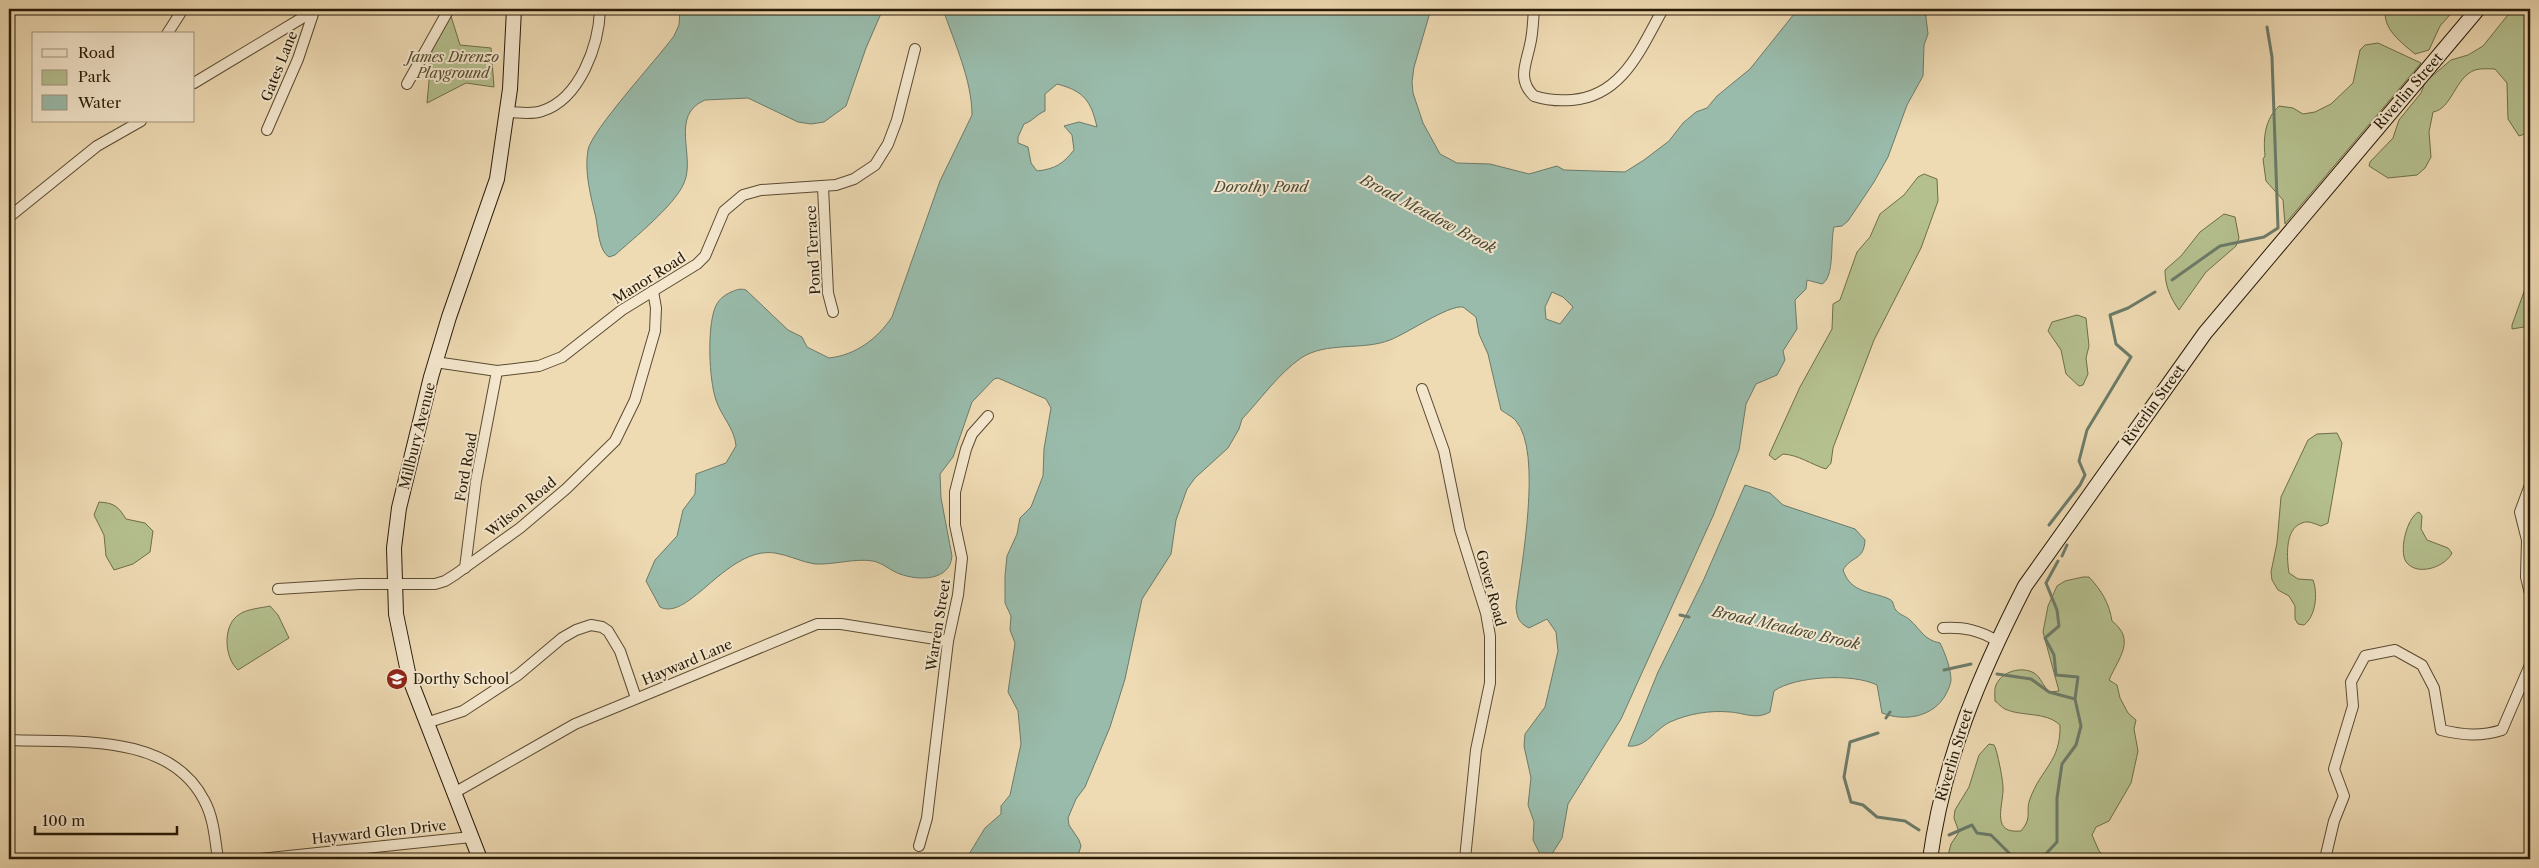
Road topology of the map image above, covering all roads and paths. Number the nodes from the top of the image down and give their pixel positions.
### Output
1 (183, 9) edge
2 (449, 9) edge
3 (514, 9) edge
4 (600, 9) edge
5 (1534, 9) edge
6 (1663, 9) edge
7 (2478, 9) edge
8 (316, 10) edge
9 (168, 32) edge
10 (915, 49) dead end
11 (195, 82) edge
12 (407, 84) dead end
13 (507, 112) junction
14 (139, 122) edge
15 (267, 130) dead end
16 (823, 187) junction
17 (9, 216) edge
18 (653, 291) junction
19 (833, 312) dead end
20 (435, 362) junction
21 (497, 371) junction
22 (1422, 389) dead end
23 (988, 416) dead end
24 (2530, 485) edge
25 (464, 568) junction
26 (393, 584) junction
27 (278, 590) dead end
28 (2530, 594) edge
29 (1943, 628) dead end
30 (948, 641) junction
31 (1997, 641) junction
32 (2530, 665) edge
33 (636, 698) junction
34 (426, 723) junction
35 (10, 740) edge
36 (454, 794) junction
37 (471, 837) junction
38 (919, 846) dead end
39 (218, 859) edge
40 (260, 859) edge
41 (480, 859) edge
42 (1466, 859) edge
43 (1930, 859) edge
44 (2325, 859) edge

1 - 9 street
2 - 12 street
3 - 13 street, Millbury Avenue
4 - 13 street
5 - 6 street
7 - 31 street, Riverlin Street
8 - 11 street
8 - 15 street, Gates Lane
10 - 16 street, Manor Road
13 - 20 street, Millbury Avenue
14 - 17 street
16 - 18 street, Manor Road
16 - 19 street, Pond Terrace
18 - 21 street, Manor Road
18 - 25 street, Wilson Road
20 - 21 street, Manor Road
20 - 26 street, Millbury Avenue
21 - 25 street, Ford Road
22 - 42 street, Gover Road
23 - 30 street, Warren Street
24 - 28 street
25 - 26 street, Wilson Road
26 - 27 street, Wilson Road
26 - 34 street, Millbury Avenue
29 - 31 street
30 - 33 street, Hayward Lane
30 - 38 street, Warren Street
31 - 43 street, Riverlin Street
32 - 44 street
33 - 34 street
33 - 36 street, Hayward Lane
34 - 36 street, Millbury Avenue
35 - 39 street
36 - 37 street, Millbury Avenue
37 - 40 street, Hayward Glen Drive
37 - 41 street, Millbury Avenue

